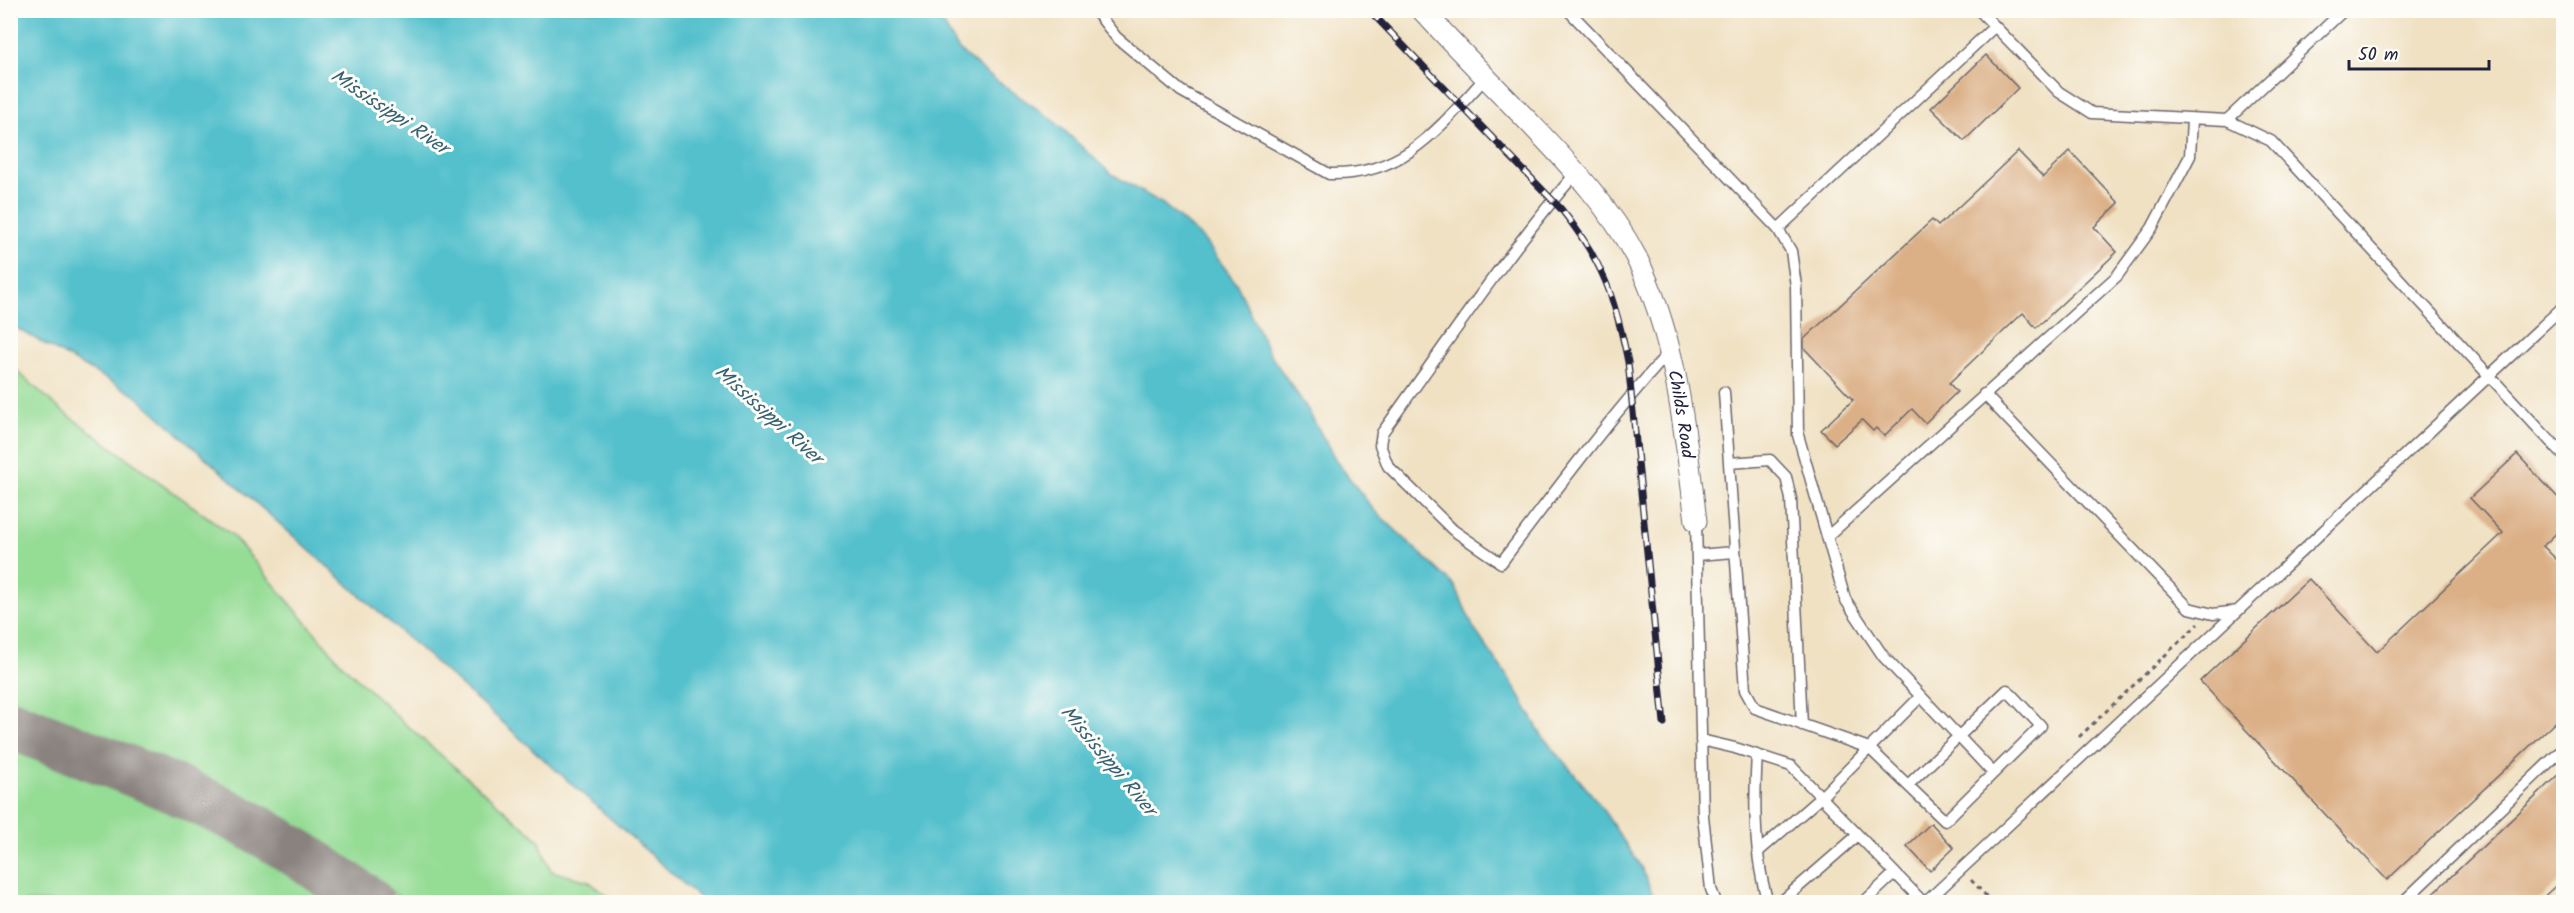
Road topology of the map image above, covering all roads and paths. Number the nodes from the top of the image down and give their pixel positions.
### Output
1 (1095, 10) edge
2 (1422, 10) edge
3 (1568, 10) edge
4 (1979, 10) edge
5 (2344, 10) edge
6 (1995, 27) junction
7 (1486, 77) junction
8 (2192, 120) junction
9 (2227, 120) junction
10 (1576, 173) junction
11 (1778, 229) junction
12 (2564, 306) edge
13 (1669, 352) junction
14 (2488, 375) junction
15 (1724, 392) dead end
16 (1984, 394) junction
17 (2564, 456) edge
18 (1729, 463) junction
19 (1696, 522) joint
20 (1827, 537) junction
21 (1735, 552) junction
22 (1697, 555) junction
23 (2238, 611) junction
24 (1921, 696) junction
25 (1802, 725) junction
26 (1959, 737) junction
27 (1701, 740) junction
28 (1869, 748) junction
29 (2564, 748) edge
30 (1756, 755) junction
31 (1992, 772) junction
32 (1908, 785) junction
33 (1821, 797) junction
34 (1858, 835) junction
35 (1759, 851) junction
36 (1895, 873) junction
37 (1716, 903) edge
38 (1768, 903) edge
39 (1782, 903) edge
40 (1864, 903) edge
41 (1924, 903) edge
42 (2403, 903) edge

1 - 7 lane
2 - 7 street, Childs Road
3 - 11 lane
4 - 6 lane
5 - 9 lane
6 - 8 lane
6 - 11 lane
7 - 10 street, Childs Road
8 - 9 lane
8 - 16 lane
9 - 14 lane
10 - 13 street, Childs Road
10 - 13 lane
11 - 20 lane
12 - 14 lane
13 - 19 street, Childs Road
14 - 17 lane
14 - 23 lane
15 - 18 lane
16 - 20 lane
16 - 23 lane
18 - 21 lane
18 - 25 lane
19 - 22 lane, Childs Road
20 - 24 lane
21 - 22 lane
21 - 25 lane
22 - 27 lane, Childs Road
23 - 41 lane
24 - 26 lane
24 - 28 lane
25 - 28 lane
26 - 31 lane
26 - 31 lane
26 - 32 lane
27 - 30 lane
27 - 37 lane, Childs Road
28 - 32 lane
28 - 33 lane
29 - 42 lane
30 - 33 lane
30 - 35 lane
31 - 32 lane
33 - 34 lane
33 - 35 lane
34 - 36 lane
34 - 39 lane
35 - 38 lane
36 - 40 lane
36 - 41 lane

